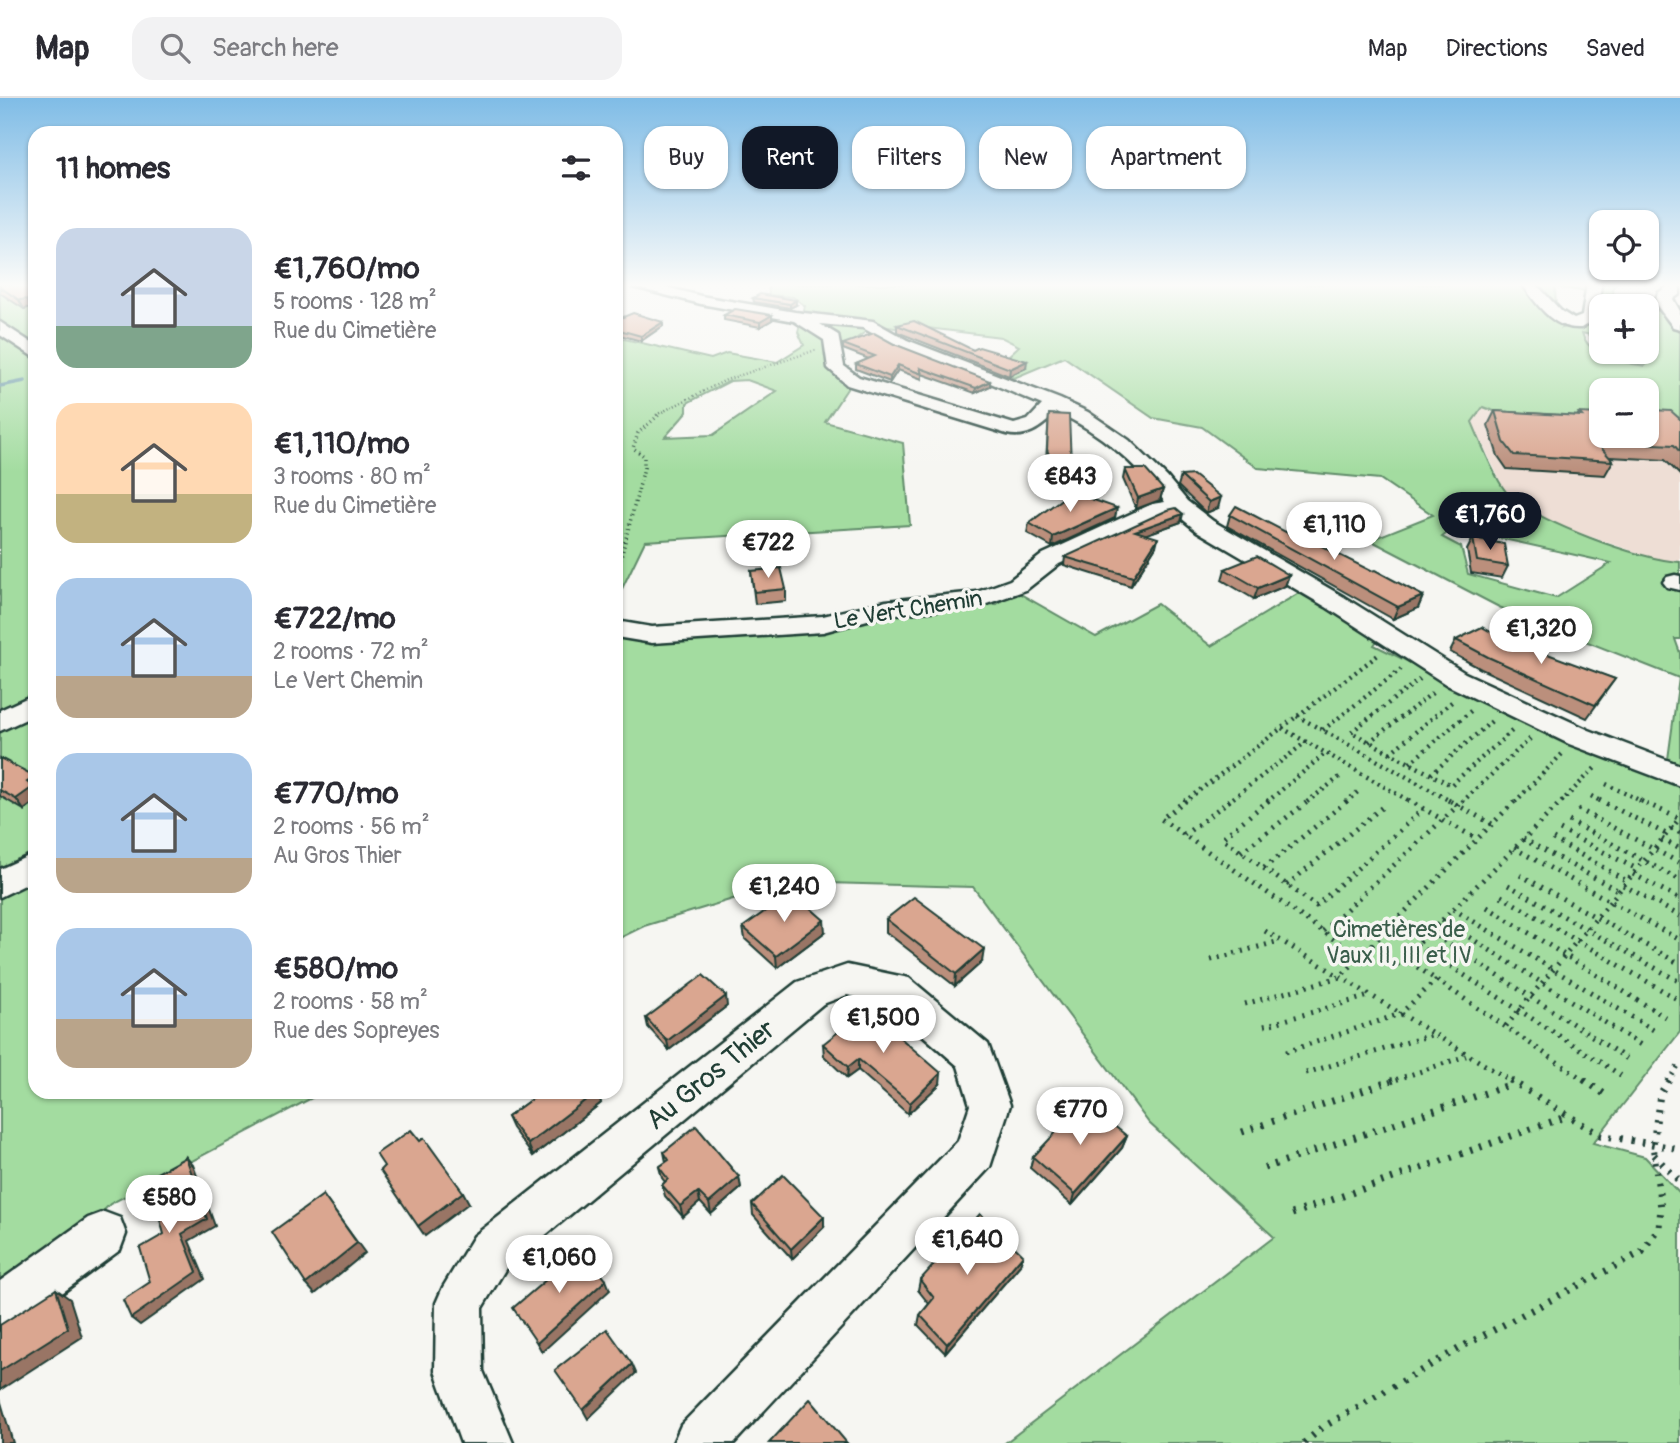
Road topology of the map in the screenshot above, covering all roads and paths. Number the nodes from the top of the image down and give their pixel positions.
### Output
1 (833, 347) edge
2 (911, 347) edge
3 (817, 349) dead end
4 (1054, 403) junction
5 (1179, 506) junction
6 (623, 550) edge
7 (623, 630) edge
8 (1391, 659) junction
9 (1421, 678) junction
10 (1449, 692) dead end
11 (1467, 701) dead end
12 (28, 707) edge
13 (1487, 711) dead end
14 (1297, 716) junction
15 (1507, 721) dead end
16 (0, 722) edge
17 (1282, 728) junction
18 (1323, 730) junction
19 (1526, 730) dead end
20 (1580, 737) junction
21 (1306, 742) junction
22 (1369, 742) junction
23 (1326, 753) junction
24 (1390, 753) junction
25 (1600, 762) dead end
26 (1410, 763) junction
27 (1431, 774) junction
28 (1340, 776) dead end
29 (1680, 776) edge
30 (1606, 785) dead end
31 (1359, 790) dead end
32 (1591, 796) dead end
33 (1386, 804) dead end
34 (1458, 806) junction
35 (1423, 809) junction
36 (1578, 809) dead end
37 (1680, 818) edge
38 (1442, 820) junction
39 (1569, 821) dead end
40 (1492, 824) junction
41 (1671, 828) junction
42 (1560, 830) dead end
43 (1680, 832) edge
44 (1184, 835) junction
45 (1664, 837) junction
46 (1477, 839) junction
47 (1523, 839) junction
48 (1553, 839) dead end
49 (1514, 848) junction
50 (1654, 849) junction
51 (1680, 849) edge
52 (1241, 852) junction
53 (1644, 860) junction
54 (1680, 863) edge
55 (1264, 868) junction
56 (28, 869) edge
57 (1635, 871) junction
58 (1520, 875) dead end
59 (1680, 880) edge
60 (1625, 883) junction
61 (0, 884) edge
62 (1287, 885) junction
63 (1508, 885) dead end
64 (1619, 891) junction
65 (1501, 896) dead end
66 (1680, 899) edge
67 (1610, 901) junction
68 (1488, 907) dead end
69 (1453, 909) junction
70 (1597, 916) junction
71 (1680, 916) edge
72 (1442, 920) junction
73 (1585, 930) junction
74 (1265, 931) dead end
75 (1323, 931) junction
76 (1430, 932) junction
77 (1577, 940) junction
78 (1680, 940) edge
79 (1280, 941) junction
80 (1417, 945) junction
81 (1565, 955) junction
82 (1360, 957) junction
83 (1404, 958) junction
84 (1211, 960) dead end
85 (1680, 964) edge
86 (1397, 965) dead end
87 (1553, 969) junction
88 (1339, 977) junction
89 (1436, 980) junction
90 (1680, 982) edge
91 (1542, 983) junction
92 (1370, 996) junction
93 (1530, 997) junction
94 (1677, 999) dead end
95 (1245, 1004) dead end
96 (1519, 1010) junction
97 (1400, 1014) junction
98 (1665, 1017) dead end
99 (1264, 1026) dead end
100 (1506, 1026) junction
101 (1656, 1031) dead end
102 (1432, 1034) junction
103 (1644, 1047) dead end
104 (1286, 1052) dead end
105 (1466, 1055) junction
106 (1629, 1060) dead end
107 (1680, 1063) edge
108 (1306, 1073) dead end
109 (1622, 1076) dead end
110 (1513, 1084) junction
111 (1607, 1096) dead end
112 (1565, 1117) junction
113 (1242, 1132) dead end
114 (1653, 1144) junction
115 (1680, 1149) edge
116 (1654, 1154) junction
117 (1264, 1168) dead end
118 (1680, 1182) edge
119 (1292, 1214) dead end
120 (104, 1234) dead end
121 (0, 1307) edge
122 (487, 1443) edge
123 (699, 1443) edge
124 (1304, 1443) edge

1 - 4 street
2 - 4 street
3 - 6 path
4 - 5 street
5 - 7 street, Le Vert Chemin
5 - 8 street
8 - 9 path
8 - 14 path
8 - 18 path
8 - 20 street
9 - 22 path
9 - 22 path
10 - 24 path
11 - 26 path
12 - 16 street
13 - 27 path
14 - 17 path
14 - 18 path
15 - 27 path
17 - 21 path
17 - 44 path
18 - 34 path
19 - 34 path
20 - 29 street
20 - 40 path
21 - 23 path
21 - 44 path
22 - 24 path
23 - 35 path
23 - 52 path
24 - 26 path
25 - 47 path
26 - 27 path
28 - 52 path
30 - 37 path
31 - 55 path
32 - 45 path
33 - 62 path
34 - 38 path
34 - 40 path
35 - 38 path
35 - 62 path
36 - 50 path
37 - 41 path
38 - 46 path
38 - 75 path
39 - 53 path
40 - 46 path
41 - 43 path
41 - 45 path
42 - 57 path
44 - 75 path
45 - 50 path
45 - 51 path
46 - 82 path
47 - 49 path
47 - 64 path
48 - 60 path
49 - 67 path
49 - 69 path
50 - 53 path
50 - 54 path
52 - 55 path
53 - 57 path
53 - 59 path
55 - 62 path
56 - 61 street
57 - 60 path
57 - 66 path
58 - 70 path
60 - 64 path
60 - 71 path
63 - 73 path
64 - 67 path
65 - 77 path
67 - 70 path
67 - 78 path
68 - 81 path
69 - 72 path
69 - 87 path
70 - 73 path
70 - 85 path
72 - 76 path
72 - 91 path
73 - 77 path
73 - 90 path
74 - 79 path
75 - 82 path
76 - 80 path
76 - 93 path
77 - 81 path
77 - 94 path
79 - 84 path
79 - 88 path
80 - 83 path
80 - 96 path
81 - 87 path
81 - 98 path
82 - 88 path
83 - 86 path
83 - 89 path
87 - 91 path
87 - 101 path
88 - 92 path
88 - 95 path
89 - 97 path
89 - 100 path
91 - 93 path
91 - 103 path
92 - 97 path
92 - 99 path
93 - 96 path
93 - 106 path
96 - 100 path
96 - 109 path
97 - 102 path
97 - 104 path
100 - 111 path
102 - 105 path
102 - 108 path
105 - 110 path
105 - 113 path
107 - 114 path
110 - 112 path
110 - 117 path
112 - 114 path
112 - 119 path
114 - 115 path
114 - 116 path
116 - 118 path
116 - 124 path
120 - 121 street
122 - 123 street, Au Gros Thier

